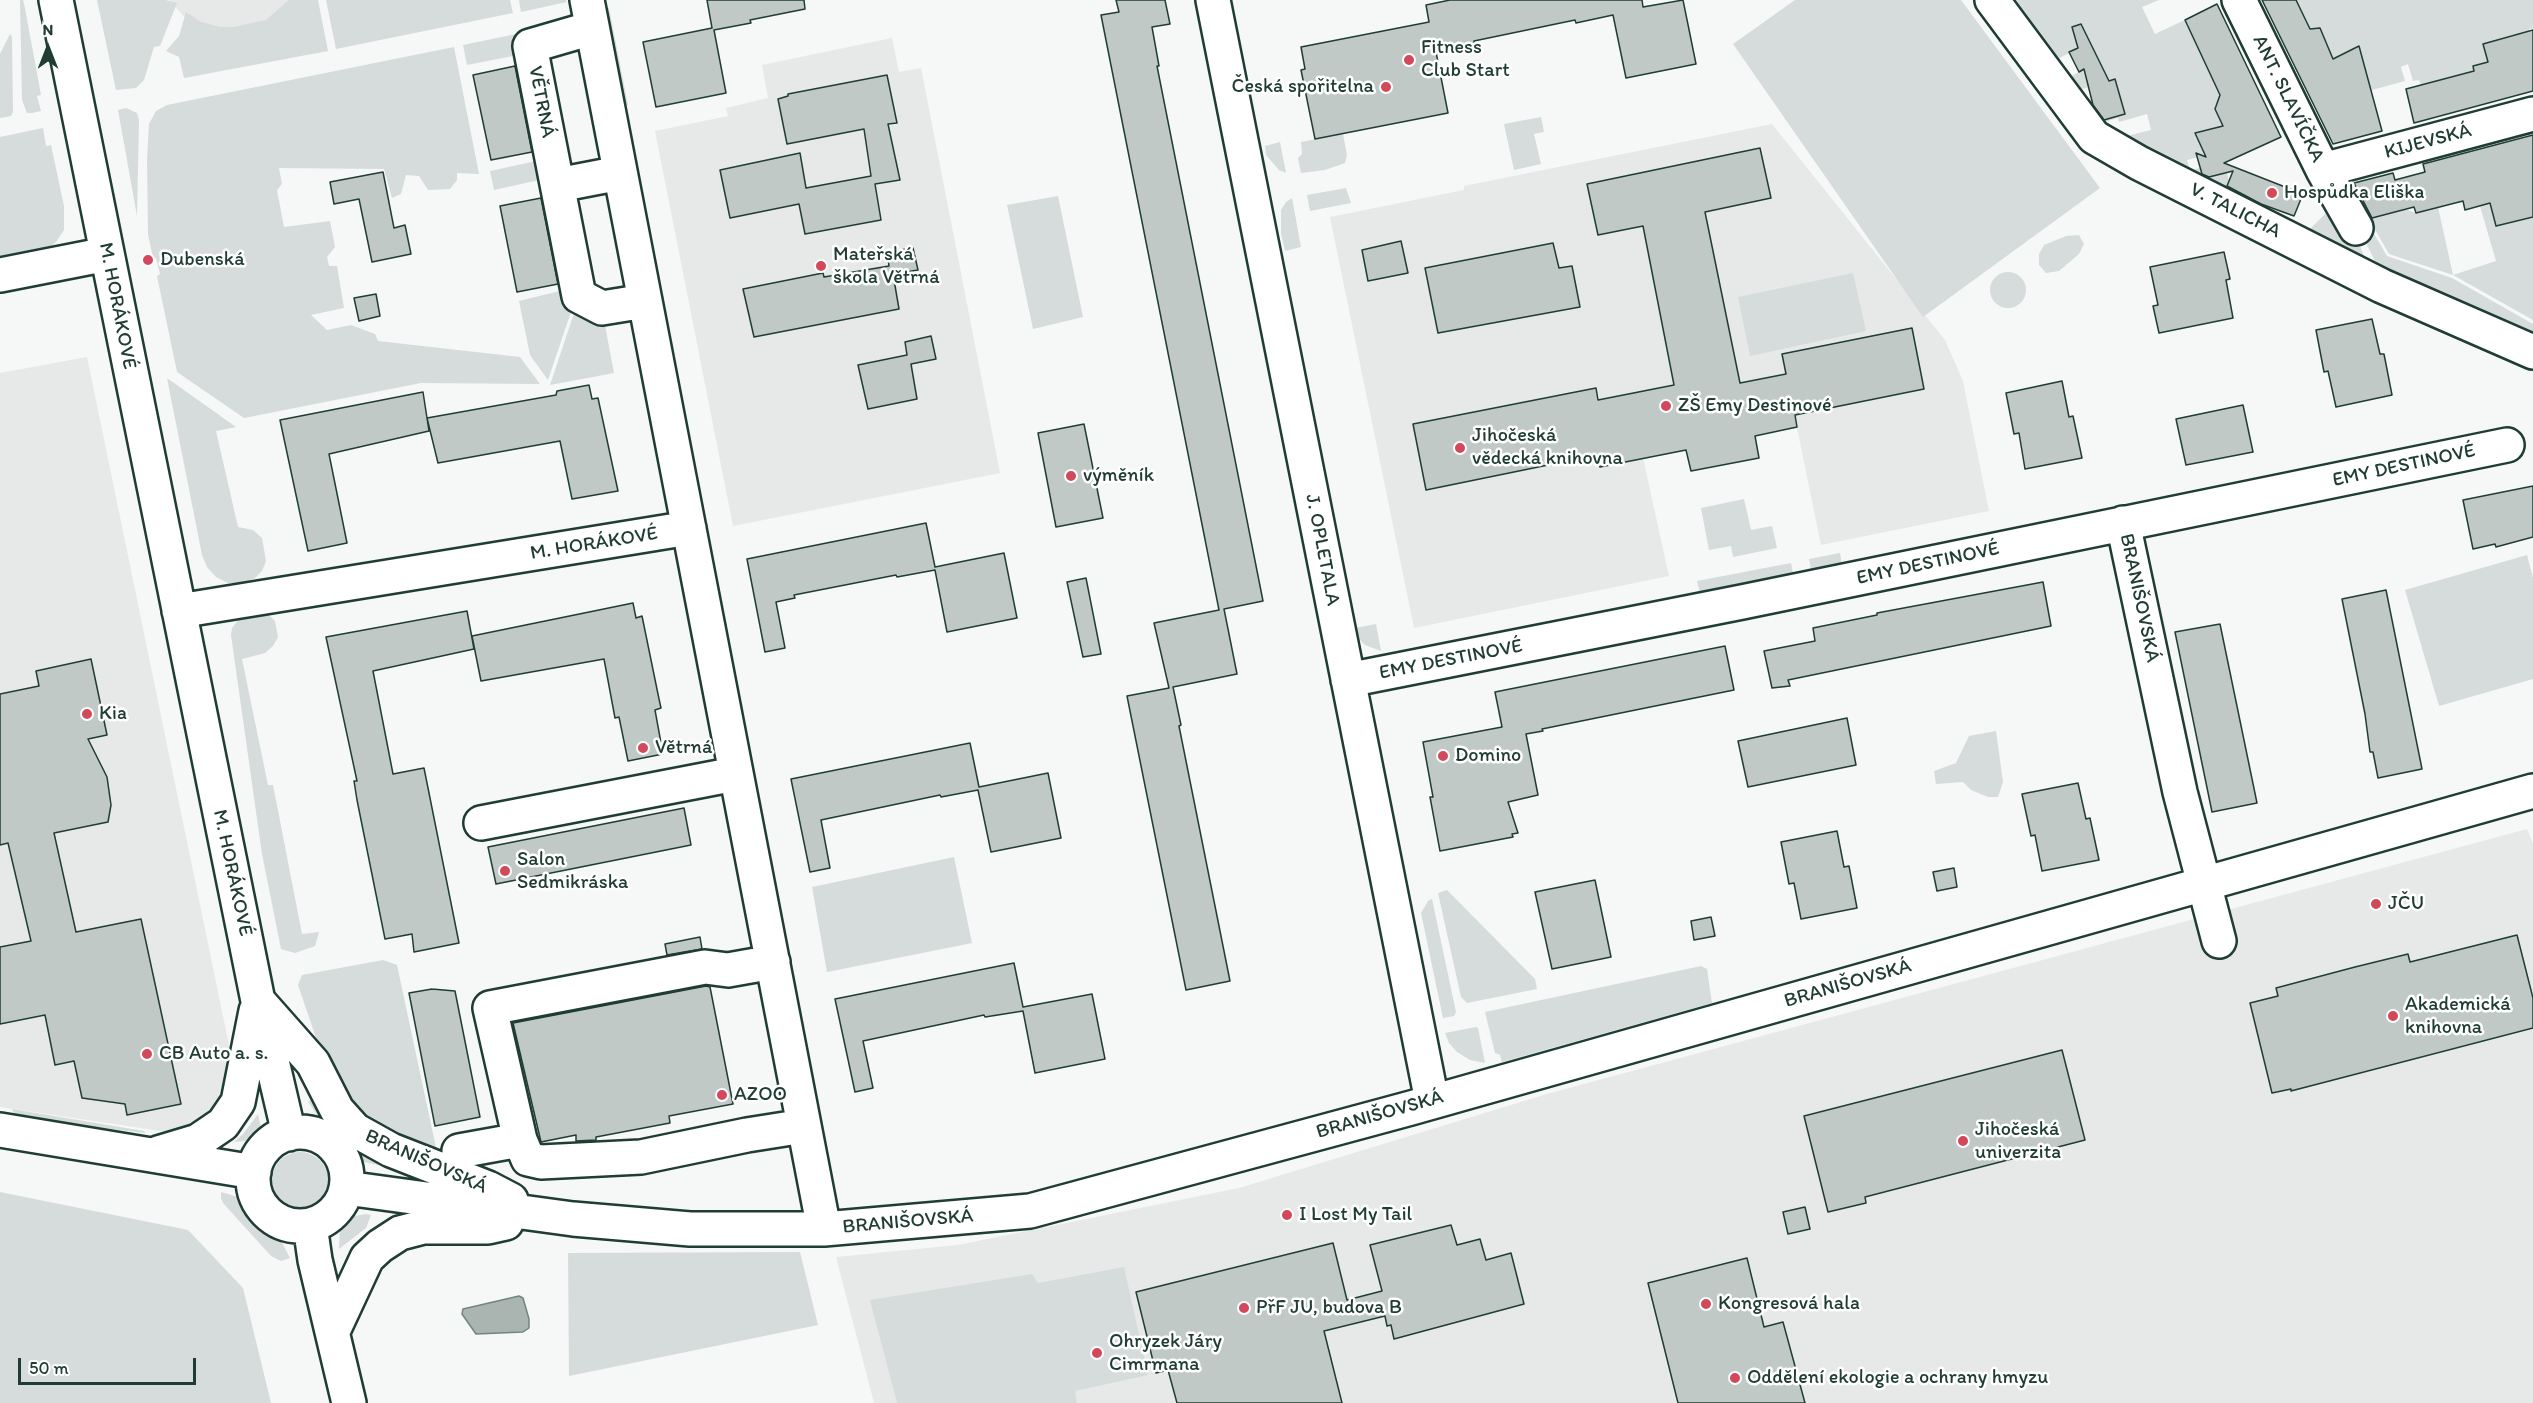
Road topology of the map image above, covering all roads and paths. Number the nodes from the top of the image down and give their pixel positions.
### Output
1 (56, 0) edge
2 (1213, 0) edge
3 (1992, 0) edge
4 (2239, 0) edge
5 (590, 14) edge
6 (2533, 114) edge
7 (2323, 170) junction
8 (620, 173) junction
9 (558, 185) junction
10 (2356, 228) dead end
11 (107, 254) junction
12 (0, 275) edge
13 (645, 301) junction
14 (2533, 352) edge
15 (2507, 445) dead end
16 (2123, 523) junction
17 (689, 528) junction
18 (179, 611) junction
19 (1348, 680) junction
20 (735, 774) junction
21 (2533, 791) edge
22 (481, 823) dead end
23 (2203, 883) junction
24 (2219, 941) dead end
25 (773, 962) junction
26 (258, 1001) junction
27 (1432, 1101) junction
28 (804, 1126) junction
29 (0, 1130) edge
30 (289, 1134) junction
31 (520, 1140) junction
32 (459, 1151) dead end
33 (151, 1155) junction
34 (254, 1172) junction
35 (346, 1188) junction
36 (540, 1215) junction
37 (310, 1225) junction
38 (824, 1229) junction
39 (333, 1331) junction
40 (349, 1403) edge

1 - 11 street, M. HORÁKOVÉ
2 - 19 street, J. OPLETALA
3 - 14 street, V. TALICHA
4 - 7 street, ANT. SLAVÍČKA
5 - 8 street, VĚTRNÁ
5 - 9 street, VĚTRNÁ
6 - 7 street, KIJEVSKÁ
7 - 10 street, ANT. SLAVÍČKA
8 - 9 street
8 - 13 street, VĚTRNÁ
9 - 13 street, VĚTRNÁ
11 - 12 street
11 - 18 street, M. HORÁKOVÉ
13 - 17 street, VĚTRNÁ
15 - 16 street, EMY DESTINOVÉ
16 - 19 street, EMY DESTINOVÉ
16 - 23 street, BRANIŠOVSKÁ
17 - 18 street, M. HORÁKOVÉ
17 - 20 street, VĚTRNÁ
18 - 26 street, M. HORÁKOVÉ
19 - 27 street, J. OPLETALA
20 - 22 street
20 - 25 street, VĚTRNÁ
21 - 23 street, BRANIŠOVSKÁ
23 - 24 street
23 - 27 street, BRANIŠOVSKÁ
25 - 28 street, VĚTRNÁ
25 - 31 street
26 - 30 street, M. HORÁKOVÉ
26 - 33 street
26 - 36 street, BRANIŠOVSKÁ
27 - 38 street, BRANIŠOVSKÁ
28 - 31 street
28 - 38 street, VĚTRNÁ
29 - 33 street
30 - 34 street
30 - 35 street, BRANIŠOVSKÁ
31 - 32 street
33 - 34 street
34 - 37 street
35 - 36 street, BRANIŠOVSKÁ
35 - 37 street
36 - 38 street, BRANIŠOVSKÁ
36 - 39 street, BRANIŠOVSKÁ
37 - 39 street
39 - 40 street

